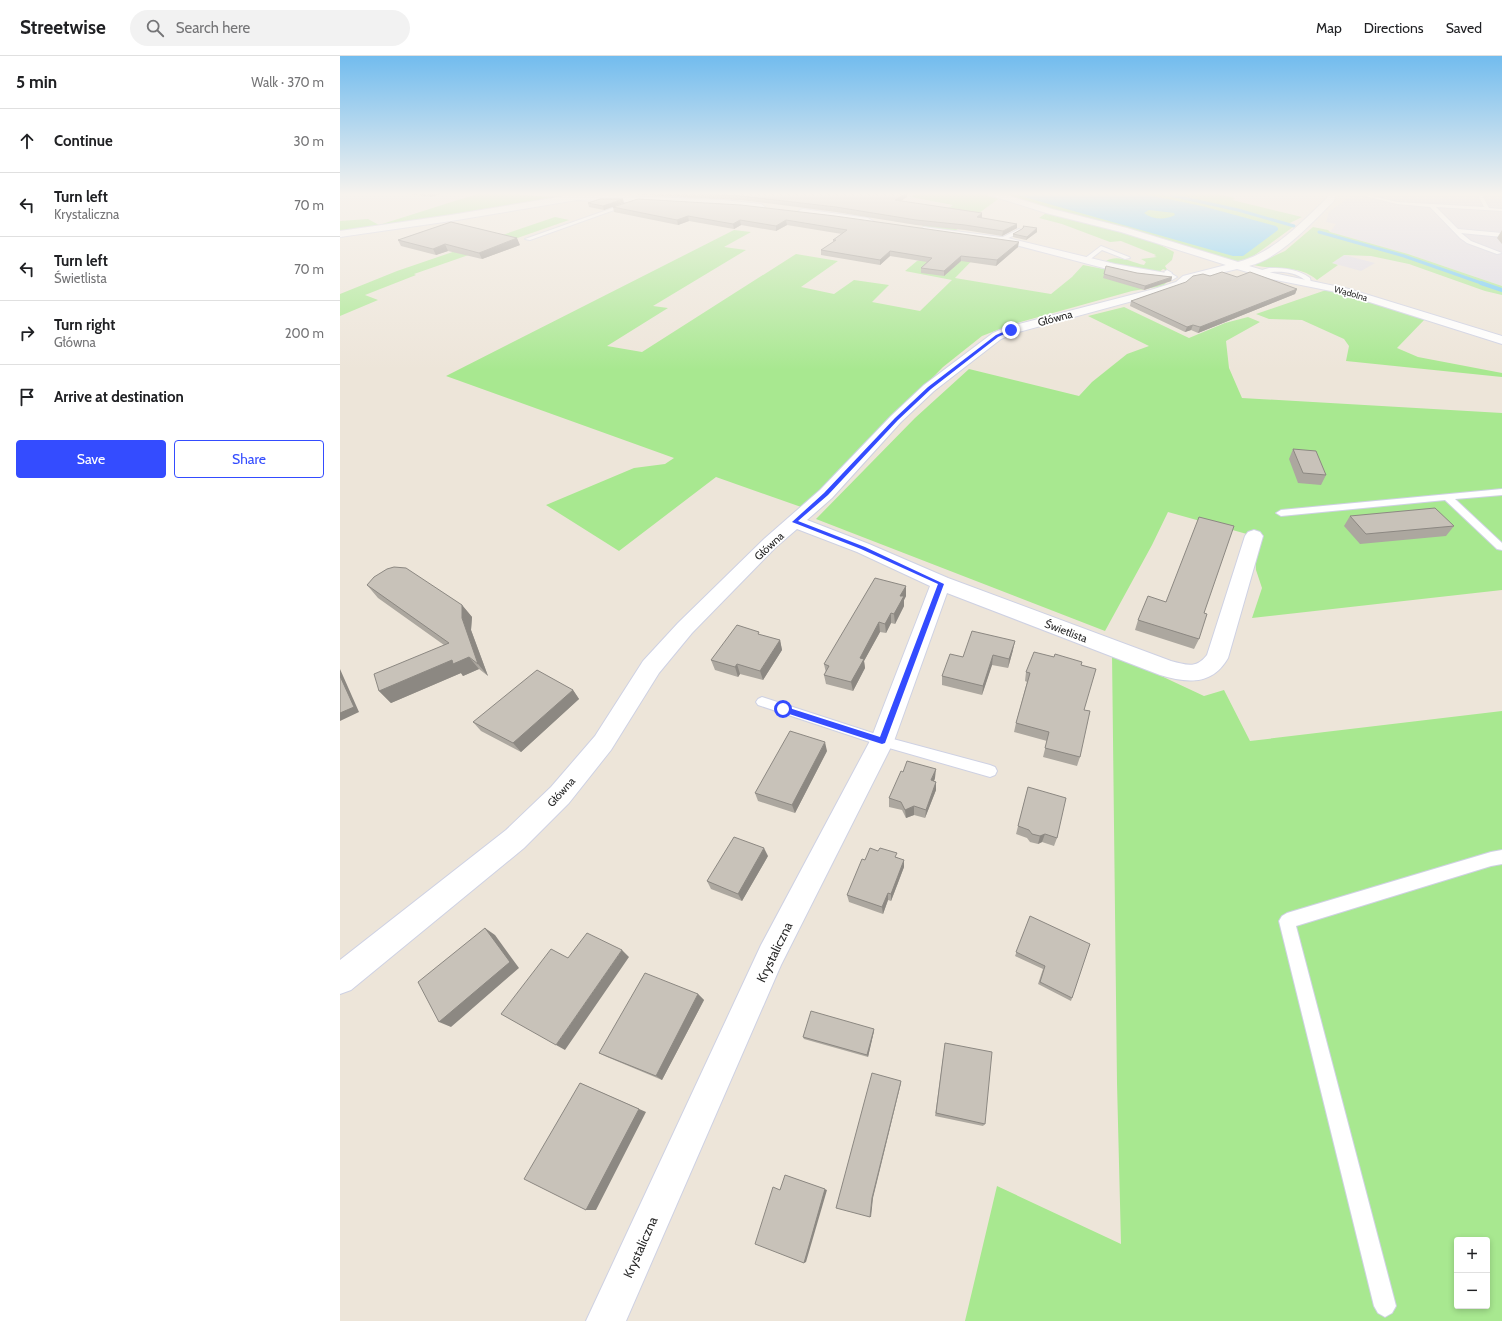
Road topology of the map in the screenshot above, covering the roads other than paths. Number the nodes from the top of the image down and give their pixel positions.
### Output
1 (1047, 252) edge
2 (1096, 252) edge
3 (1112, 252) edge
4 (1194, 252) edge
5 (1270, 252) edge
6 (1128, 258) dead end
7 (1085, 261) junction
8 (1238, 266) junction
9 (1187, 278) junction
10 (1502, 340) edge
11 (1502, 492) edge
12 (1447, 497) junction
13 (1281, 513) dead end
14 (795, 522) junction
15 (1254, 536) dead end
16 (1500, 547) dead end
17 (941, 584) junction
18 (762, 702) dead end
19 (882, 741) junction
20 (990, 772) dead end
21 (1502, 857) edge
22 (340, 978) edge
23 (1385, 1306) dead end
24 (606, 1321) edge

1 - 7 street
2 - 7 lane
3 - 6 lane
4 - 8 street, Wądolna
5 - 8 street, Główna
7 - 9 street
8 - 9 street, Główna
8 - 10 street, Wądolna
9 - 14 street, Główna
11 - 12 lane
12 - 13 lane
12 - 16 lane
14 - 17 street, Świetlista
14 - 22 street, Główna
15 - 17 street, Świetlista
17 - 19 street, Krystaliczna
18 - 19 lane
19 - 20 lane
19 - 24 street, Krystaliczna
21 - 23 lane

